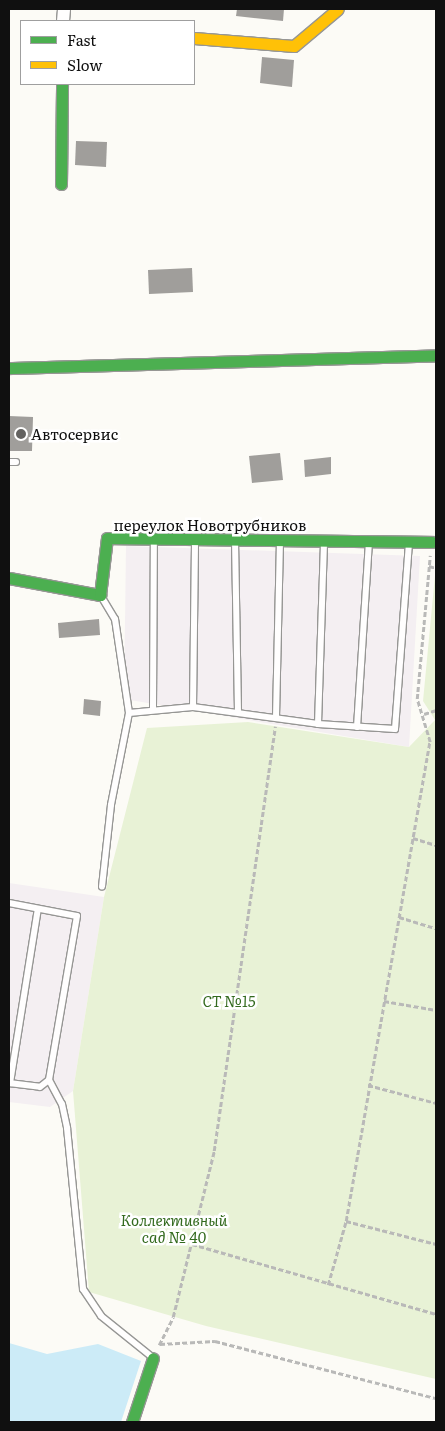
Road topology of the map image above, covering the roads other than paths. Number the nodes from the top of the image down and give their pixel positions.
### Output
1 (338, 9) edge
2 (195, 38) edge
3 (62, 85) edge
4 (61, 184) dead end
5 (436, 354) edge
6 (9, 368) edge
7 (154, 539) junction
8 (195, 539) junction
9 (235, 540) junction
10 (280, 540) junction
11 (324, 541) junction
12 (369, 541) junction
13 (409, 542) junction
14 (432, 542) road end
15 (9, 578) edge
16 (100, 595) junction
17 (192, 707) junction
18 (152, 708) junction
19 (238, 711) junction
20 (129, 713) junction
21 (276, 717) junction
22 (318, 724) junction
23 (357, 727) junction
24 (102, 887) dead end
25 (9, 903) edge
26 (38, 908) junction
27 (48, 1080) junction
28 (10, 1083) edge
29 (153, 1358) joint
30 (132, 1422) edge

1 - 2 street
3 - 4 street
5 - 6 street
7 - 8 street, переулок Новотрубников
7 - 16 street, переулок Новотрубников
7 - 18 lane
8 - 9 street, переулок Новотрубников
8 - 17 lane
9 - 10 street, переулок Новотрубников
9 - 19 lane
10 - 11 street, переулок Новотрубников
10 - 21 lane
11 - 12 street, переулок Новотрубников
11 - 22 lane
12 - 13 street, переулок Новотрубников
12 - 23 lane
13 - 14 street, переулок Новотрубников
13 - 23 lane
15 - 16 street
16 - 20 lane
17 - 18 lane
17 - 19 lane
18 - 20 lane
19 - 21 lane
20 - 24 lane
21 - 22 lane
22 - 23 lane
25 - 26 lane
26 - 27 lane
26 - 28 lane
27 - 28 lane
27 - 29 lane
29 - 30 street

